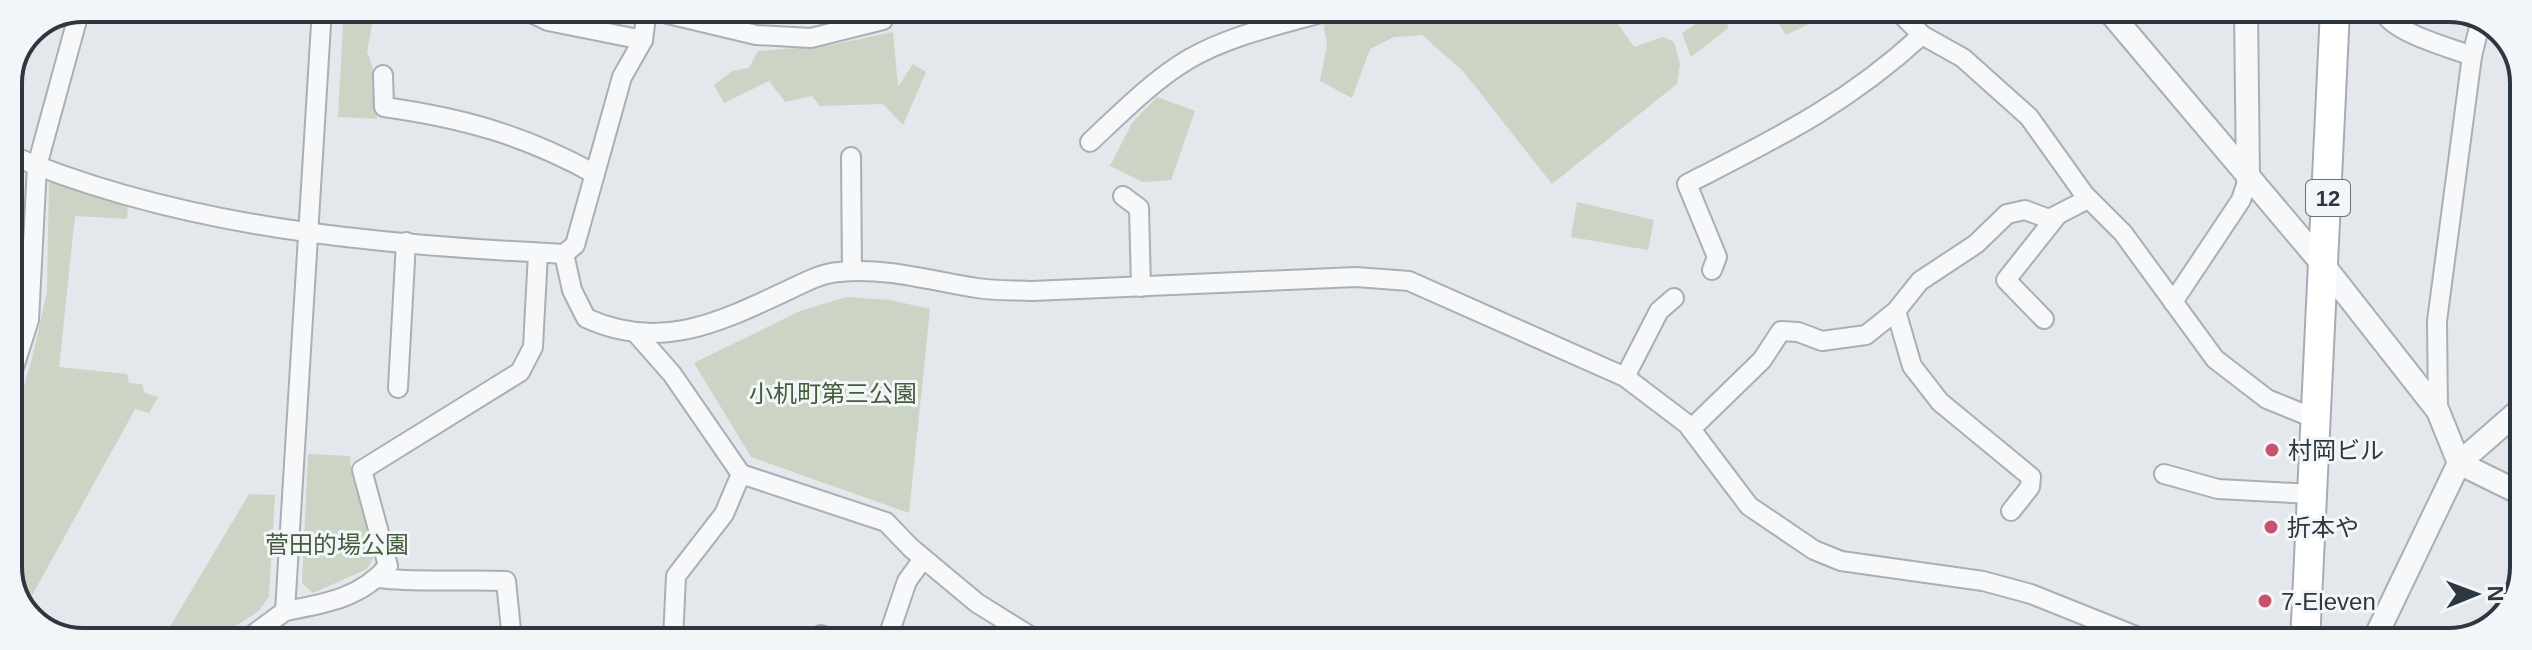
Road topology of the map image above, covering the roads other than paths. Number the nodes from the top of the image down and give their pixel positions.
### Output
1 (321, 22) edge
2 (553, 22) edge
3 (645, 22) edge
4 (702, 22) edge
5 (875, 22) edge
6 (1292, 22) edge
7 (1909, 22) edge
8 (2118, 22) edge
9 (2246, 22) edge
10 (2335, 22) edge
11 (2390, 22) edge
12 (76, 23) edge
13 (2478, 29) edge
14 (1922, 35) junction
15 (643, 40) junction
16 (2472, 56) junction
17 (383, 75) dead end
18 (1090, 142) dead end
19 (851, 157) dead end
20 (22, 160) edge
21 (37, 166) junction
22 (595, 174) junction
23 (2248, 179) junction
24 (1123, 196) dead end
25 (2088, 199) junction
26 (2056, 217) junction
27 (309, 234) junction
28 (406, 242) junction
29 (538, 253) junction
30 (564, 254) junction
31 (2325, 267) junction
32 (1712, 270) dead end
33 (852, 271) junction
34 (1141, 287) junction
35 (1674, 298) dead end
36 (2173, 302) junction
37 (1896, 311) junction
38 (2044, 319) dead end
39 (635, 332) junction
40 (22, 342) edge
41 (1625, 377) junction
42 (398, 388) dead end
43 (2438, 411) junction
44 (2510, 418) edge
45 (2316, 419) junction
46 (1691, 429) junction
47 (2459, 463) junction
48 (741, 474) junction
49 (2164, 474) dead end
50 (2510, 488) edge
51 (2312, 494) junction
52 (2011, 511) dead end
53 (923, 559) junction
54 (378, 578) junction
55 (285, 611) junction
56 (262, 628) edge
57 (511, 628) edge
58 (674, 628) edge
59 (891, 628) edge
60 (1017, 628) edge
61 (2116, 628) edge
62 (2306, 628) edge
63 (2380, 628) edge

1 - 27 street
2 - 15 street
3 - 15 street
4 - 5 street
6 - 18 street
7 - 14 street
8 - 23 street
9 - 23 street
10 - 31 main road, 12
11 - 16 street
12 - 21 street
13 - 16 street
14 - 25 street
14 - 32 street
15 - 22 street
16 - 43 street
17 - 22 street
19 - 33 street
20 - 21 street
21 - 27 street
21 - 40 street
22 - 30 street
23 - 31 street
23 - 36 street
24 - 34 street
25 - 26 street
25 - 36 street
26 - 37 street
26 - 38 street
27 - 28 street
27 - 55 street
28 - 29 street
28 - 42 street
29 - 30 street
29 - 54 street
30 - 39 street
31 - 43 street
31 - 45 main road, 12
33 - 34 street
33 - 39 street
34 - 41 street
35 - 41 street
36 - 45 street
37 - 46 street
37 - 52 street
39 - 48 street
41 - 46 street
43 - 47 street
44 - 47 street
45 - 51 main road, 12
46 - 61 street
47 - 50 street
47 - 63 street
48 - 53 street
48 - 58 street
49 - 51 street
51 - 62 main road, 12
53 - 59 street
53 - 60 street
54 - 55 street
54 - 57 street
55 - 56 street

